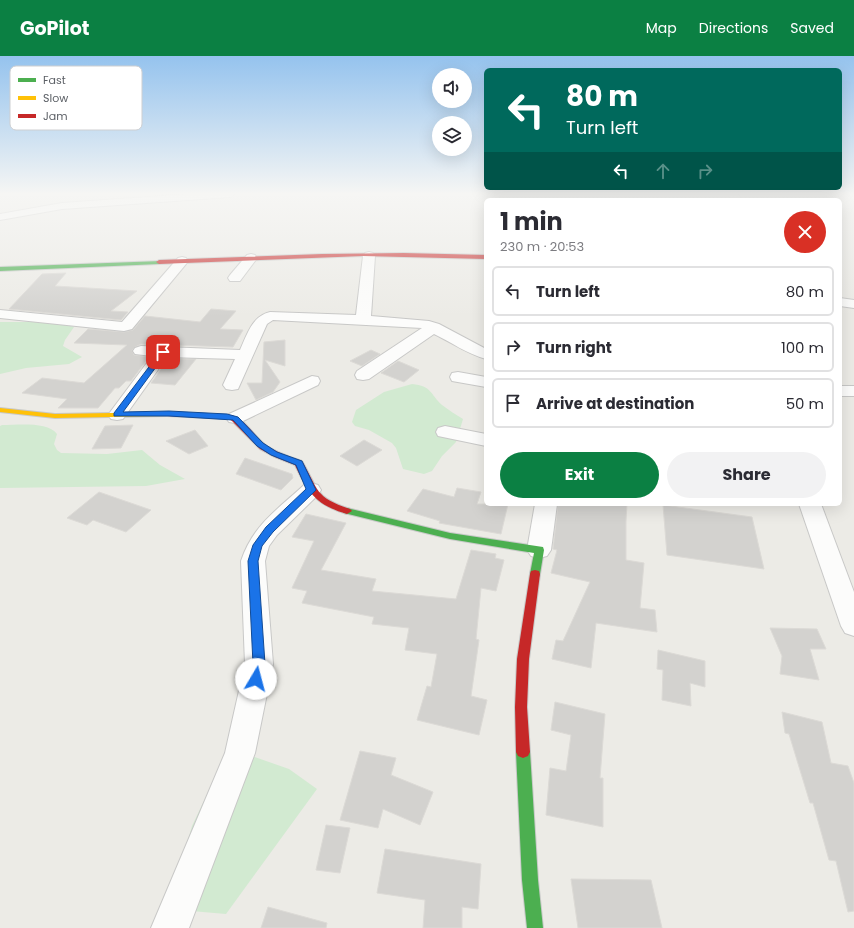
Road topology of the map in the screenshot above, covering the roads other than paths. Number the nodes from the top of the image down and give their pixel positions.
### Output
1 (369, 256) junction
2 (484, 257) edge
3 (250, 258) junction
4 (182, 261) junction
5 (0, 269) edge
6 (235, 278) dead end
7 (842, 302) edge
8 (854, 304) edge
9 (0, 314) edge
10 (363, 320) junction
11 (434, 327) junction
12 (141, 351) dead end
13 (163, 352) junction
14 (484, 353) edge
15 (245, 354) junction
16 (363, 375) dead end
17 (458, 377) dead end
18 (312, 381) dead end
19 (484, 382) edge
20 (232, 385) dead end
21 (842, 391) edge
22 (854, 391) edge
23 (0, 410) edge
24 (117, 414) junction
25 (236, 418) junction
26 (445, 432) dead end
27 (484, 440) edge
28 (311, 490) junction
29 (546, 506) edge
30 (811, 506) edge
31 (538, 550) junction
32 (854, 626) edge
33 (170, 928) edge
34 (536, 928) edge

1 - 2 street
1 - 3 street
1 - 10 street
3 - 4 street
3 - 6 street
4 - 5 street
4 - 9 street
7 - 8 street
10 - 11 street
10 - 15 street
11 - 14 street
11 - 16 street
12 - 13 street
13 - 15 street
13 - 24 street
15 - 20 street
17 - 19 street
18 - 25 street
21 - 22 street
23 - 24 street
24 - 25 street
25 - 28 street
26 - 27 street
28 - 31 street
28 - 33 street
29 - 31 street
30 - 32 street
31 - 34 street

